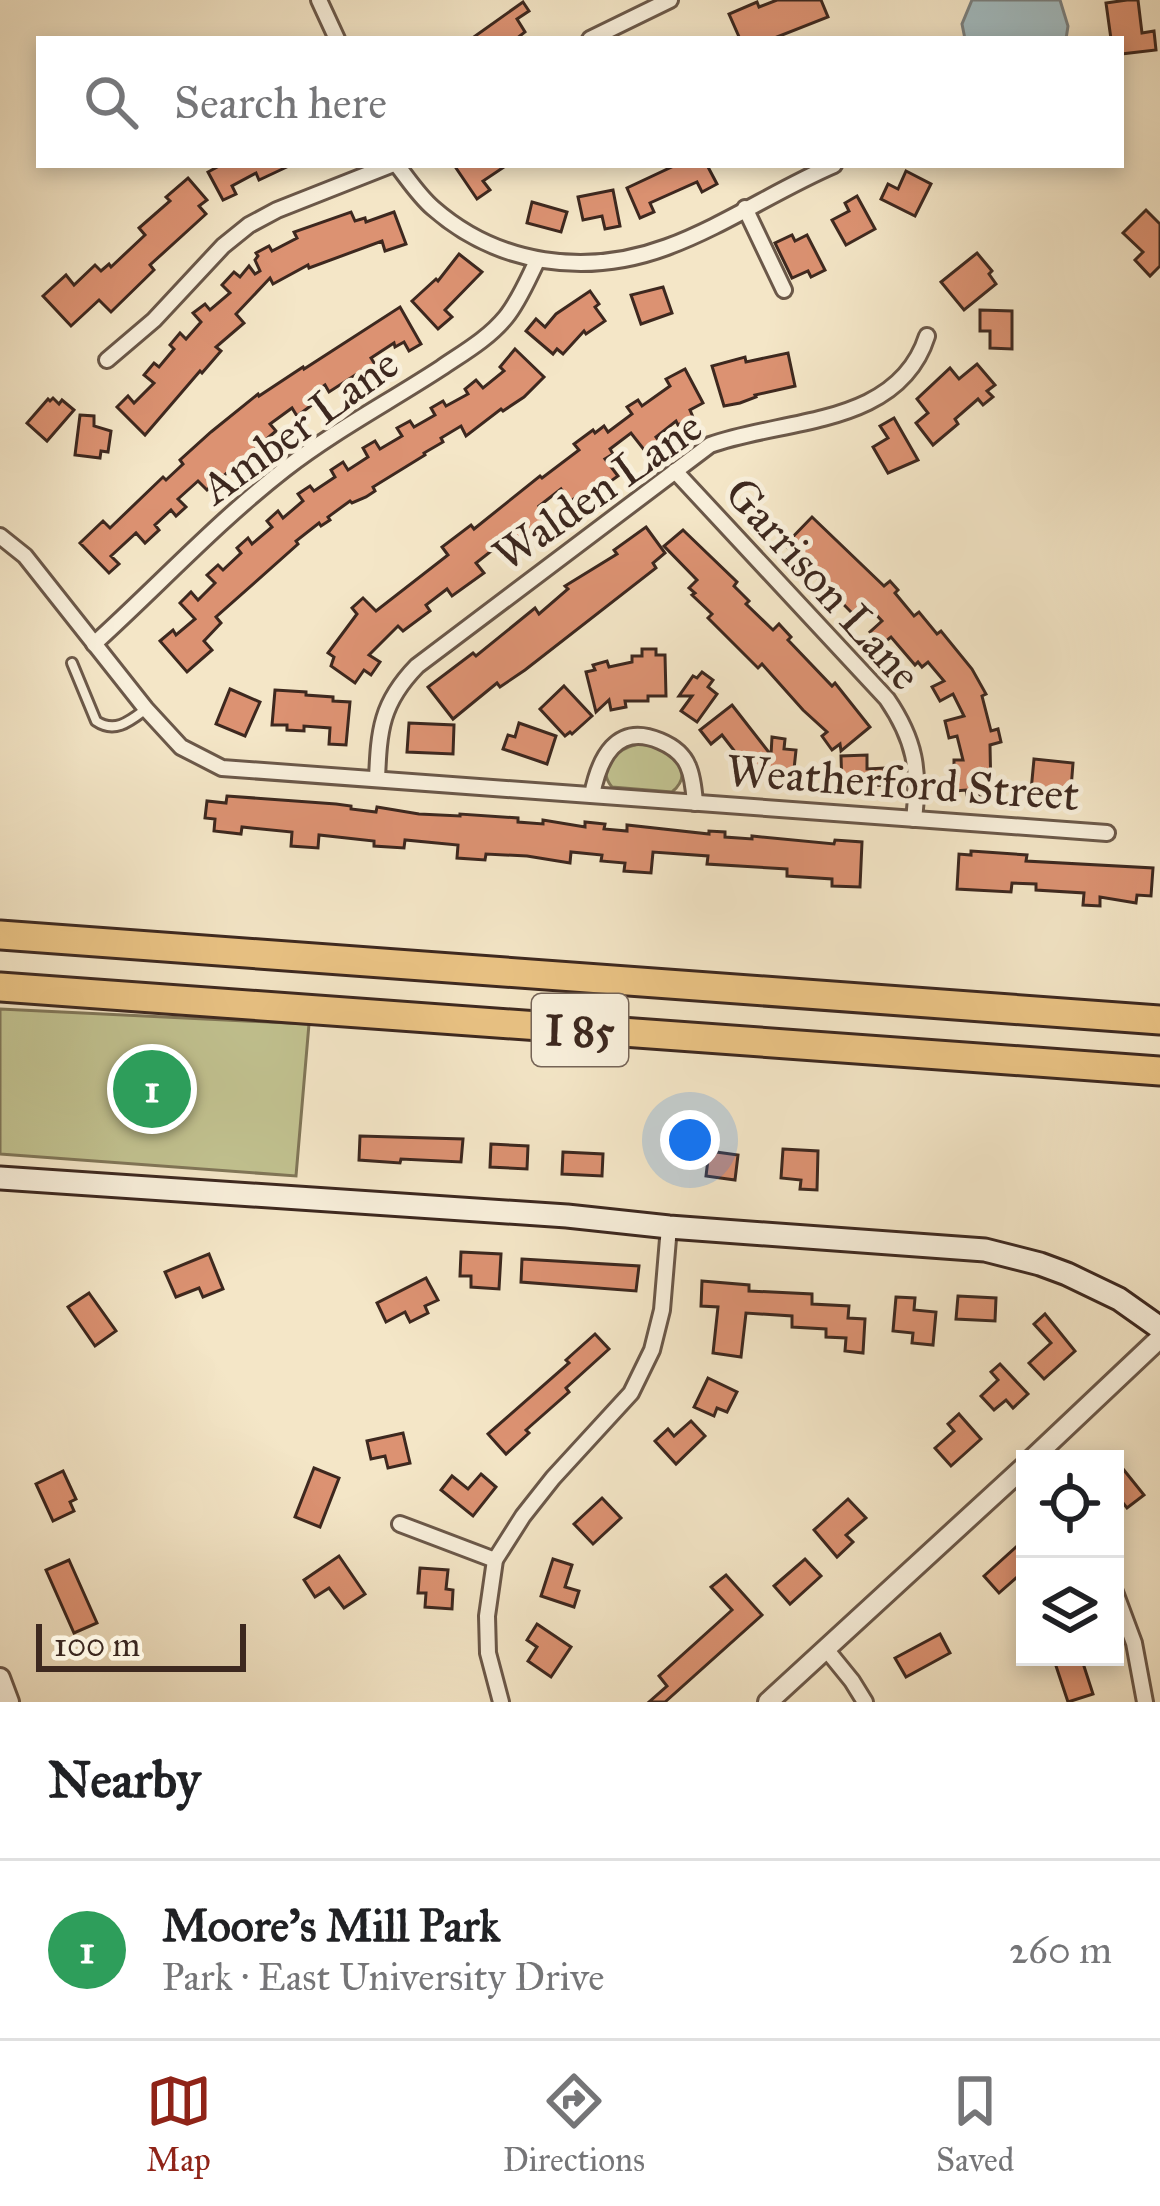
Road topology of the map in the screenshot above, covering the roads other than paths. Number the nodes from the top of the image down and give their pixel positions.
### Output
1 (320, 0) edge
2 (670, 0) edge
3 (336, 36) edge
4 (596, 36) edge
5 (386, 168) edge
6 (397, 168) edge
7 (828, 168) edge
8 (745, 208) junction
9 (537, 261) junction
10 (784, 290) dead end
11 (927, 336) dead end
12 (107, 360) dead end
13 (675, 471) junction
14 (0, 536) edge
15 (94, 644) junction
16 (72, 664) dead end
17 (146, 710) junction
18 (377, 779) junction
19 (592, 795) junction
20 (695, 803) junction
21 (914, 819) junction
22 (1107, 833) dead end
23 (0, 935) edge
24 (0, 987) edge
25 (1160, 1020) edge
26 (1160, 1071) edge
27 (0, 1178) edge
28 (669, 1227) junction
29 (1160, 1328) edge
30 (1160, 1338) edge
31 (1042, 1450) edge
32 (1016, 1474) edge
33 (400, 1524) dead end
34 (495, 1560) junction
35 (1124, 1616) edge
36 (826, 1649) junction
37 (0, 1678) edge
38 (9, 1702) edge
39 (501, 1702) edge
40 (768, 1702) edge
41 (865, 1702) edge
42 (1145, 1702) edge

1 - 3 street
2 - 4 street
5 - 12 street
6 - 9 street
7 - 8 street
8 - 9 street
8 - 10 street
9 - 15 street, Amber Lane
11 - 13 street, Walden Lane
13 - 18 street, Walden Lane
13 - 21 street, Garrison Lane
14 - 15 street, Weatherford Street
15 - 17 street, Weatherford Street
16 - 17 lane
17 - 18 street, Weatherford Street
18 - 19 street, Weatherford Street
19 - 20 street, Weatherford Street
19 - 20 street, Weatherford Street
20 - 21 street, Weatherford Street
21 - 22 street, Weatherford Street
23 - 25 highway, I 85
24 - 26 highway, I 85
27 - 28 main road
28 - 29 main road
28 - 34 street
30 - 31 street
32 - 36 street
33 - 34 street
34 - 39 street
35 - 42 street
36 - 40 street
36 - 41 street
37 - 38 street

